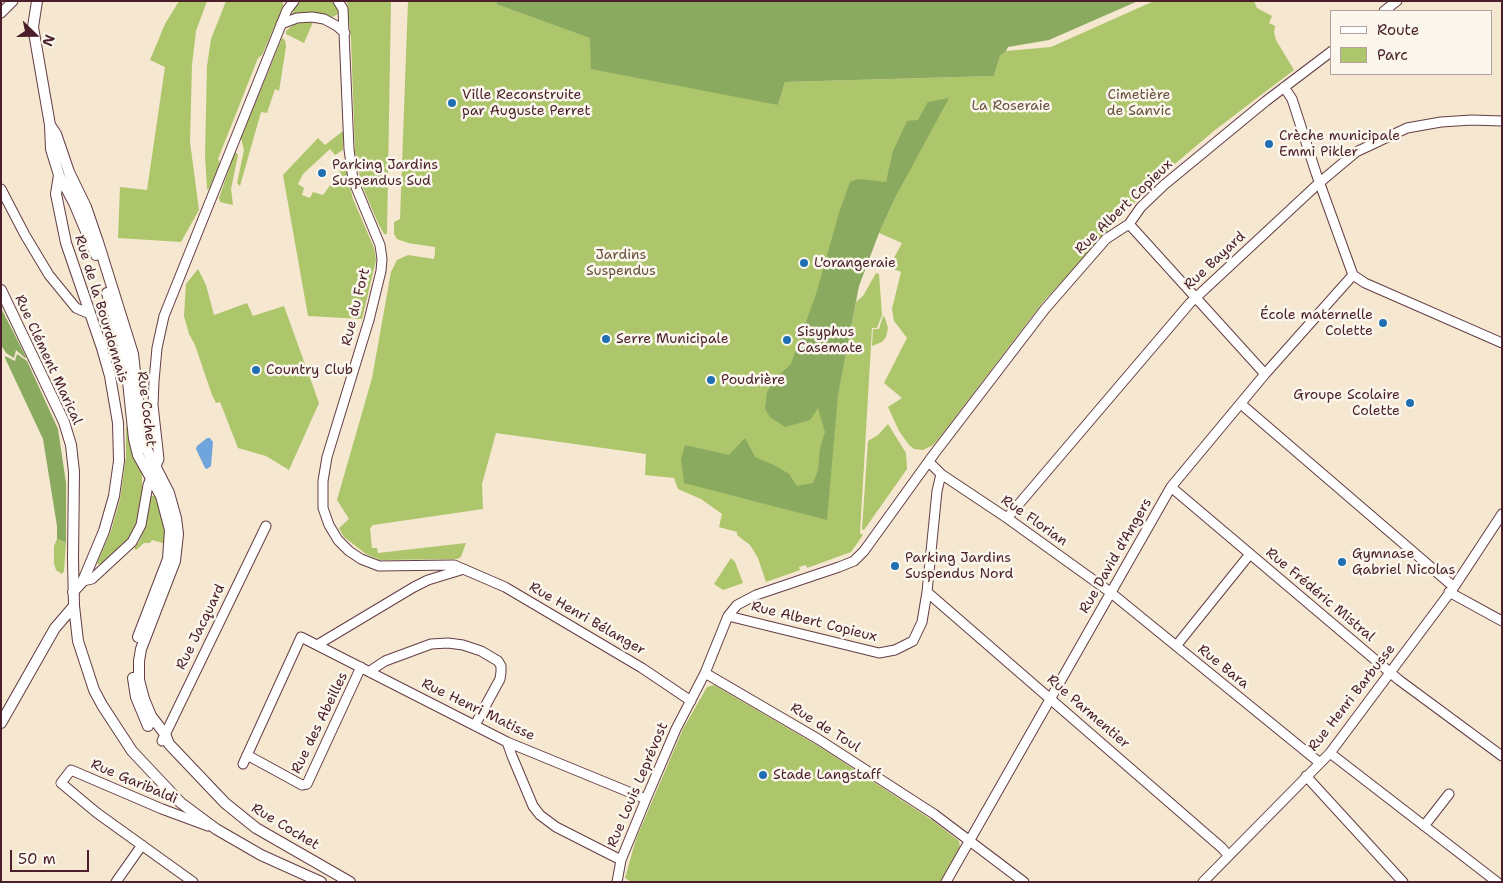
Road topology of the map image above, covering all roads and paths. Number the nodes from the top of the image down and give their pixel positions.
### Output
1 (13, 1) edge
2 (36, 1) edge
3 (294, 1) edge
4 (338, 1) edge
5 (1397, 1) edge
6 (1385, 10) edge
7 (1, 13) edge
8 (281, 24) junction
9 (345, 33) junction
10 (1330, 52) edge
11 (1284, 87) junction
12 (1502, 122) edge
13 (64, 174) junction
14 (1319, 183) junction
15 (1, 189) edge
16 (1129, 224) junction
17 (1353, 275) junction
18 (1, 290) edge
19 (1196, 297) junction
20 (90, 314) junction
21 (1502, 343) edge
22 (1265, 374) junction
23 (1241, 404) junction
24 (929, 462) junction
25 (153, 472) junction
26 (942, 474) junction
27 (1171, 488) junction
28 (1502, 514) edge
29 (1007, 518) junction
30 (266, 526) dead end
31 (1250, 554) junction
32 (464, 569) junction
33 (83, 581) junction
34 (1452, 590) junction
35 (73, 592) junction
36 (927, 592) junction
37 (1110, 592) junction
38 (74, 606) junction
39 (728, 616) junction
40 (1502, 621) edge
41 (317, 645) junction
42 (1176, 646) junction
43 (366, 669) junction
44 (1391, 672) junction
45 (706, 673) junction
46 (1051, 699) junction
47 (690, 701) junction
48 (1, 723) edge
49 (475, 725) junction
50 (165, 740) junction
51 (508, 742) junction
52 (1330, 753) junction
53 (1502, 756) edge
54 (245, 759) joint
55 (1320, 763) junction
56 (1306, 776) junction
57 (1449, 794) dead end
58 (646, 799) junction
59 (1424, 826) junction
60 (216, 828) junction
61 (970, 841) junction
62 (142, 845) junction
63 (1228, 855) junction
64 (621, 860) junction
65 (116, 882) edge
66 (193, 882) edge
67 (322, 882) edge
68 (350, 882) edge
69 (616, 882) edge
70 (946, 882) edge
71 (1024, 882) edge
72 (1203, 882) edge
73 (1403, 882) edge
74 (1497, 882) edge

1 - 7 street
2 - 13 street, Rue Cochet
3 - 8 street
4 - 9 street, Rue du Fort
5 - 6 street
8 - 9 street
8 - 25 street
9 - 32 street, Rue du Fort
10 - 11 street, Rue Albert Copieux
11 - 14 street
11 - 16 street, Rue Albert Copieux
12 - 14 street, Rue Bayard
13 - 20 street, Rue de la Bourdonnais
13 - 25 street, Rue Cochet
14 - 17 street
14 - 19 street, Rue Bayard
15 - 20 street
16 - 19 street
16 - 24 street, Rue Albert Copieux
17 - 21 street
17 - 22 street, Rue David d'Angers
18 - 35 street, Rue Clément Marical
19 - 22 street
19 - 29 street, Rue Bayard
20 - 33 street, Rue de la Bourdonnais
22 - 23 street, Rue David d'Angers
23 - 27 street, Rue David d'Angers
23 - 34 street
24 - 26 street
24 - 39 street, Rue Albert Copieux
25 - 33 street
25 - 50 street, Rue Cochet
26 - 29 street, Rue Florian
26 - 36 street, Rue Albert Copieux
27 - 31 street, Rue Frédéric Mistral
27 - 37 street, Rue David d'Angers
28 - 34 street, Rue Henri Barbusse
29 - 37 street, Rue Florian
30 - 50 street, Rue Jacquard
31 - 42 street
31 - 44 street, Rue Frédéric Mistral
32 - 41 street
32 - 47 street, Rue Henri Bélanger
33 - 35 street, Rue de la Bourdonnais
34 - 40 street
34 - 44 street, Rue Henri Barbusse
35 - 38 street
36 - 39 street, Rue Albert Copieux
36 - 46 street, Rue Parmentier
37 - 42 street, Rue Bara
37 - 46 street, Rue David d'Angers
38 - 48 street
38 - 60 street
39 - 45 street, Rue Albert Copieux
41 - 43 street, Rue Henri Matisse
41 - 54 street, Rue Henri Matisse
42 - 55 street, Rue Bara
43 - 49 street, Rue Henri Matisse
43 - 49 street
43 - 54 street, Rue des Abeilles
44 - 52 street, Rue Henri Barbusse
44 - 53 street, Rue Frédéric Mistral
45 - 47 street, Rue Albert Copieux
45 - 61 street, Rue de Toul
46 - 61 street, Rue David d'Angers
46 - 63 street, Rue Parmentier
47 - 58 street, Rue Louis Leprévost
49 - 51 street, Rue Henri Matisse
50 - 68 street, Rue Cochet
51 - 58 street, Rue Henri Matisse
51 - 64 street
52 - 55 street, Rue Henri Barbusse
52 - 59 street
55 - 56 street, Rue Henri Barbusse
56 - 63 street, Rue Henri Barbusse
56 - 73 street
57 - 59 street
58 - 64 street, Rue Louis Leprévost
59 - 74 street
60 - 62 street, Rue Garibaldi
60 - 67 street
61 - 70 street, Rue David d'Angers
61 - 71 street, Rue de Toul
62 - 65 street
62 - 66 street, Rue Garibaldi
63 - 72 street, Rue Henri Barbusse
64 - 69 street, Rue Louis Leprévost

